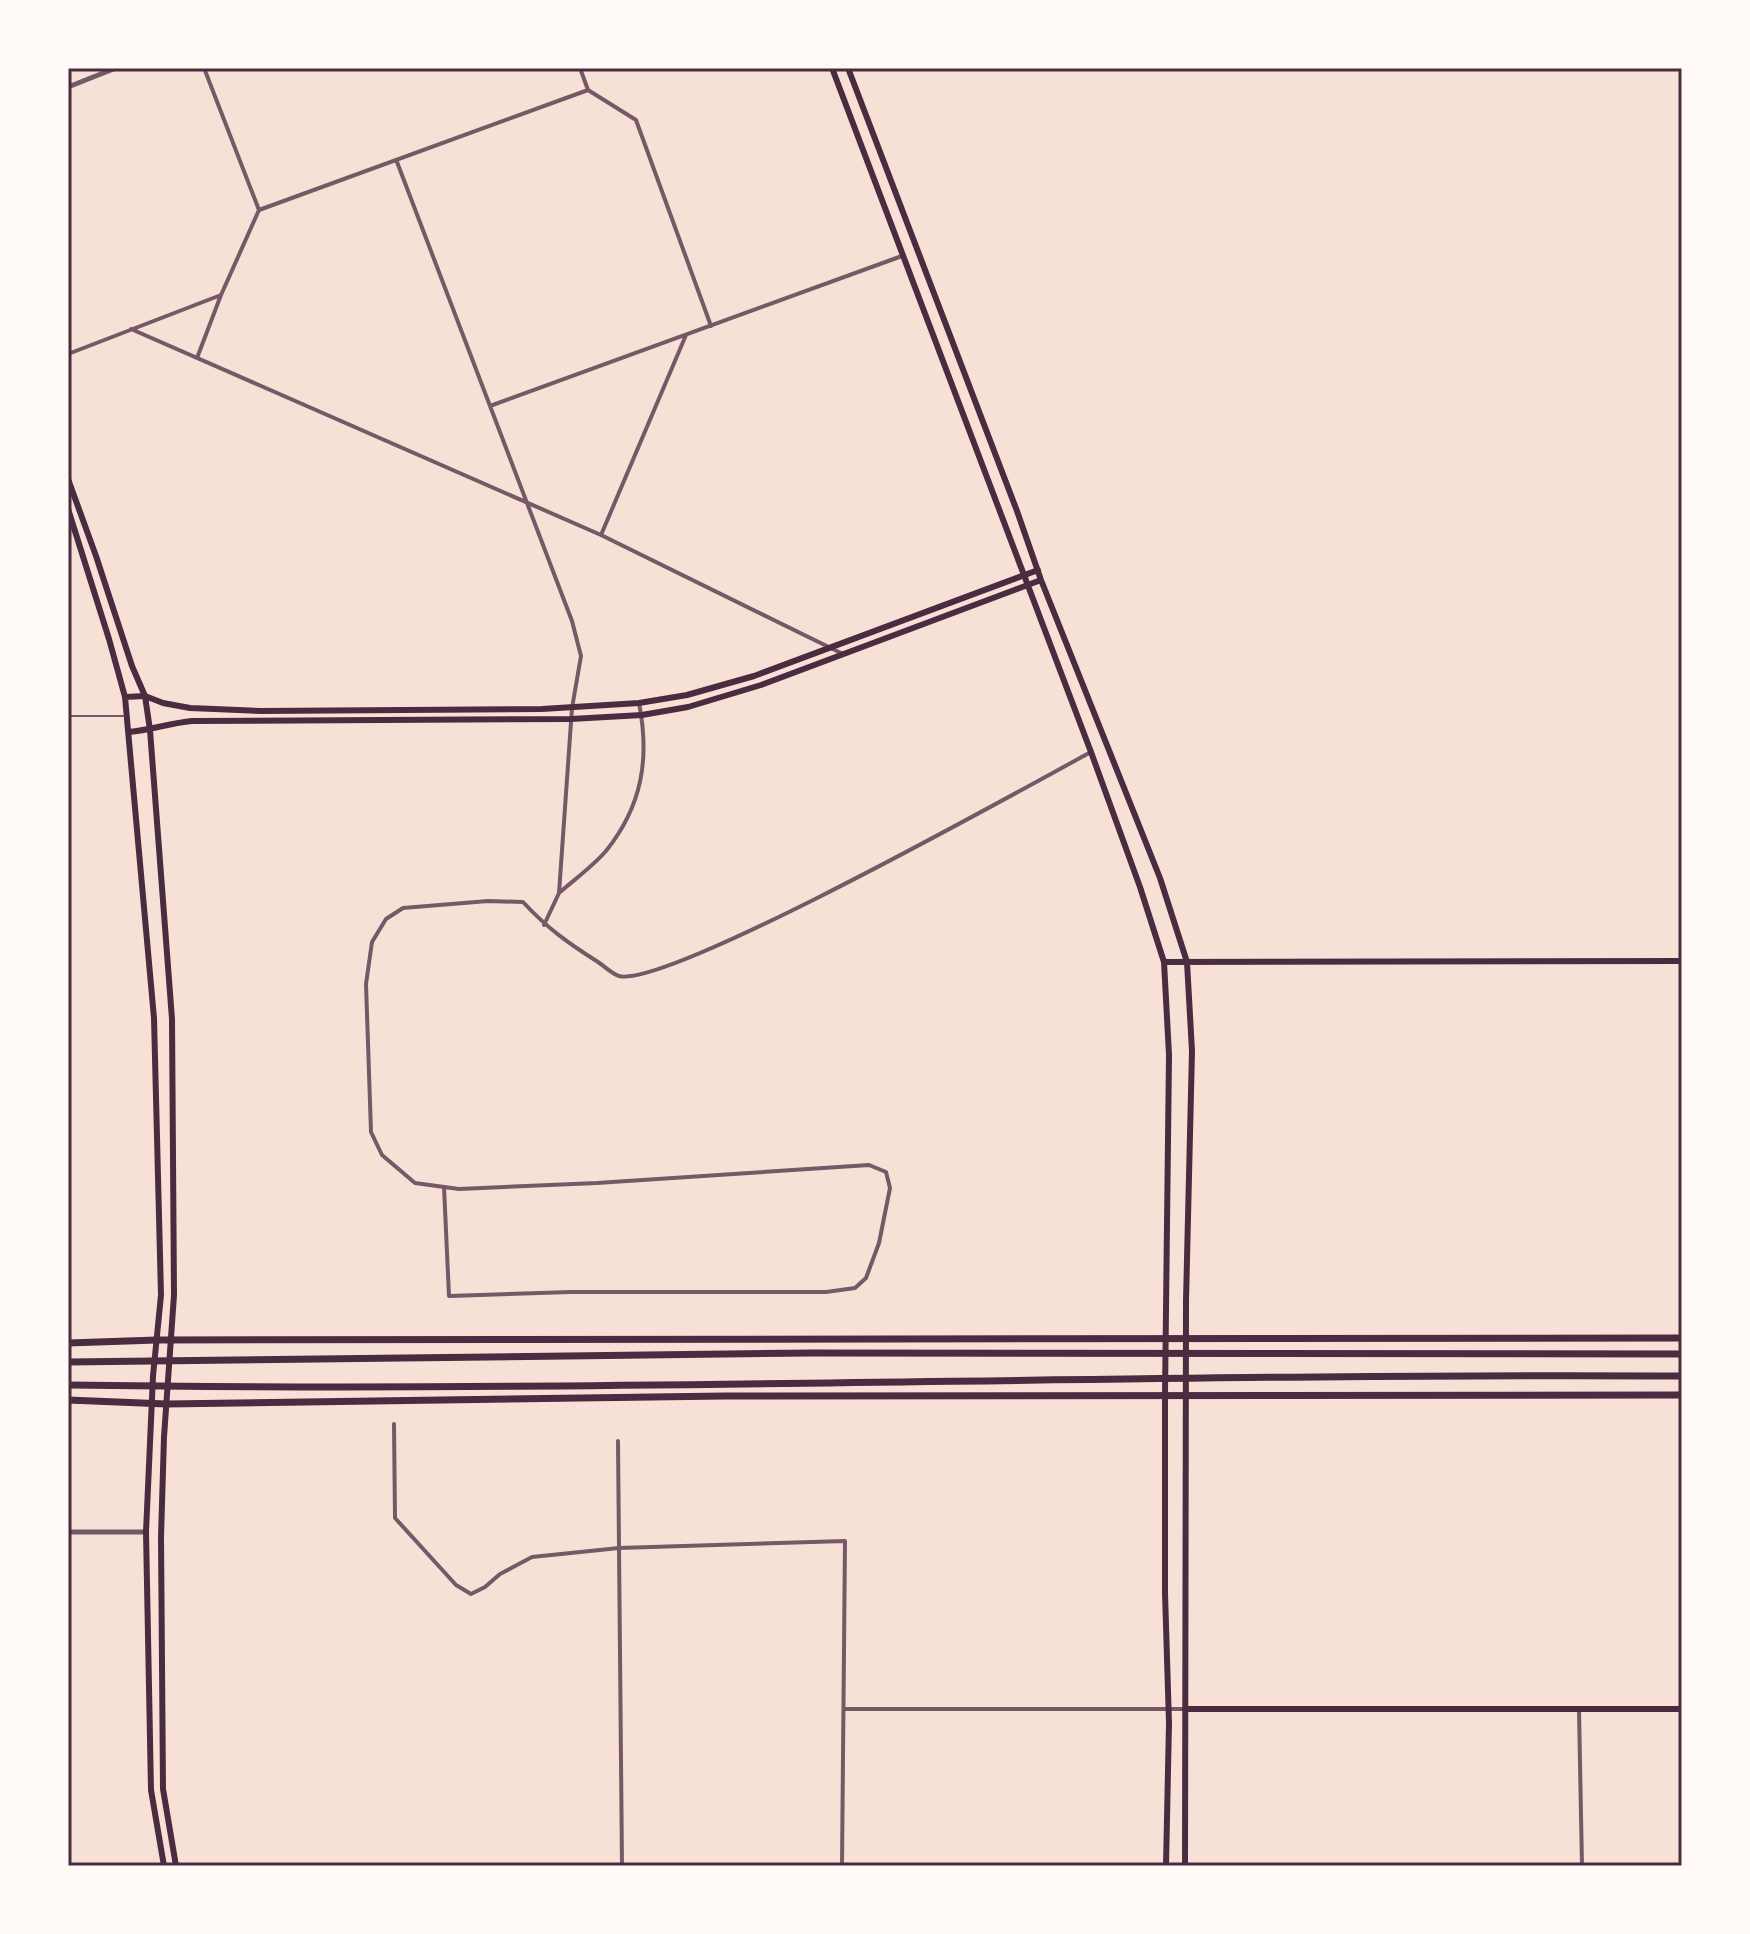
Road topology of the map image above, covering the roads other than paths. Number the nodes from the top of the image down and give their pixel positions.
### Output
1 (116, 68) edge
2 (204, 68) edge
3 (580, 68) edge
4 (832, 68) edge
5 (848, 68) edge
6 (68, 87) edge
7 (588, 90) junction
8 (397, 162) junction
9 (259, 210) junction
10 (904, 255) junction
11 (221, 295) junction
12 (711, 326) junction
13 (131, 329) junction
14 (686, 335) junction
15 (68, 354) edge
16 (197, 358) junction
17 (490, 406) junction
18 (68, 479) edge
19 (525, 501) junction
20 (68, 509) edge
21 (601, 535) junction
22 (1038, 570) junction
23 (1024, 576) junction
24 (1041, 580) junction
25 (1027, 586) junction
26 (832, 648) junction
27 (843, 654) junction
28 (145, 696) junction
29 (125, 697) junction
30 (639, 703) junction
31 (572, 708) junction
32 (642, 715) junction
33 (68, 716) edge
34 (127, 716) junction
35 (571, 719) junction
36 (150, 730) junction
37 (129, 732) junction
38 (1091, 752) junction
39 (559, 893) junction
40 (544, 925) junction
41 (1682, 961) edge
42 (1164, 962) junction
43 (1187, 962) junction
44 (444, 1187) junction
45 (1682, 1338) edge
46 (157, 1340) junction
47 (171, 1340) junction
48 (1186, 1340) junction
49 (1166, 1341) junction
50 (68, 1343) edge
51 (1682, 1354) edge
52 (68, 1362) edge
53 (1682, 1376) edge
54 (68, 1385) edge
55 (1165, 1395) junction
56 (1186, 1395) junction
57 (1682, 1395) edge
58 (68, 1400) edge
59 (152, 1403) junction
60 (166, 1404) junction
61 (394, 1424) dead end
62 (618, 1441) dead end
63 (68, 1532) edge
64 (146, 1532) junction
65 (619, 1548) junction
66 (1579, 1708) junction
67 (844, 1709) junction
68 (1169, 1709) junction
69 (1185, 1709) junction
70 (1682, 1709) edge
71 (164, 1866) edge
72 (176, 1866) edge
73 (622, 1866) edge
74 (842, 1866) edge
75 (1166, 1866) edge
76 (1185, 1866) edge
77 (1582, 1866) edge

1 - 6 street
2 - 9 street
3 - 7 street
4 - 10 main road
5 - 22 main road
7 - 8 street
7 - 12 street
8 - 9 street
8 - 17 street
9 - 11 street
10 - 12 street
10 - 23 main road
11 - 13 street
11 - 16 street
12 - 14 street
13 - 15 street
13 - 16 street
14 - 17 street
14 - 21 street
16 - 19 street
17 - 19 street
18 - 28 main road
19 - 21 street
19 - 31 street
20 - 29 main road
21 - 26 street
22 - 23 main road
22 - 24 main road
23 - 25 main road
23 - 26 main road
24 - 25 main road
24 - 43 main road
25 - 27 main road
25 - 38 main road
26 - 27 street
26 - 30 main road
27 - 32 main road
28 - 29 main road
28 - 31 main road
28 - 36 main road
29 - 34 main road
30 - 31 main road
30 - 32 street
31 - 35 street
32 - 35 main road
32 - 39 street
33 - 34 lane
34 - 37 main road
35 - 36 main road
35 - 39 street
36 - 37 main road
36 - 47 main road
37 - 46 main road
38 - 40 street
38 - 42 main road
39 - 40 street
40 - 44 street
41 - 43 main road
42 - 43 main road
42 - 49 main road
43 - 48 main road
44 - 44 street
45 - 48 main road
46 - 47 main road
46 - 50 main road
46 - 59 main road
47 - 49 main road
47 - 60 main road
48 - 49 main road
48 - 56 main road
49 - 55 main road
51 - 52 main road
53 - 54 main road
55 - 56 main road
55 - 60 main road
55 - 68 main road
56 - 57 main road
56 - 69 main road
58 - 59 main road
59 - 60 main road
59 - 64 main road
60 - 72 main road
61 - 65 street
62 - 65 street
63 - 64 street
64 - 71 main road
65 - 67 street
65 - 73 street
66 - 69 main road
66 - 70 main road
66 - 77 street
67 - 68 street
67 - 74 street
68 - 69 street
68 - 75 main road
69 - 76 main road

